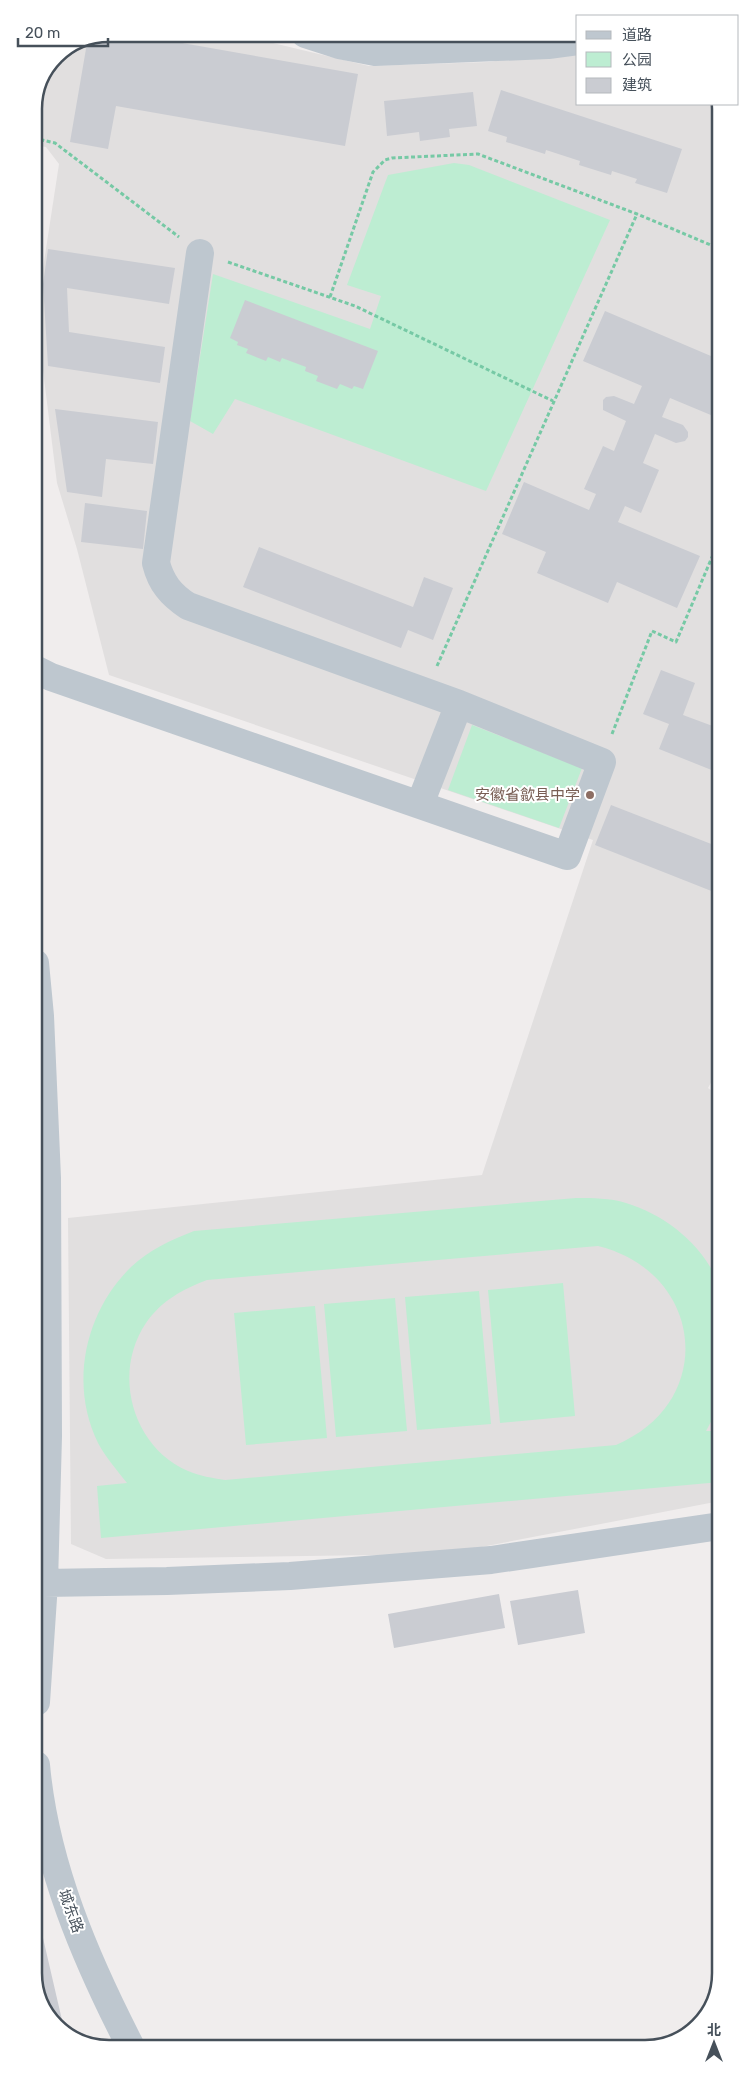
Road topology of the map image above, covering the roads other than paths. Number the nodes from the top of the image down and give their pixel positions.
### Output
1 (331, 42) edge
2 (564, 43) edge
3 (200, 253) road end
4 (43, 672) edge
5 (459, 704) junction
6 (420, 804) junction
7 (42, 1073) edge
8 (712, 1527) edge
9 (44, 1583) junction
10 (42, 1610) edge
11 (42, 1809) edge
12 (128, 2040) edge

1 - 2 street
3 - 5 street
4 - 6 street
5 - 6 street
5 - 6 street
7 - 9 street
8 - 9 street
9 - 10 street
11 - 12 street, 城东路

